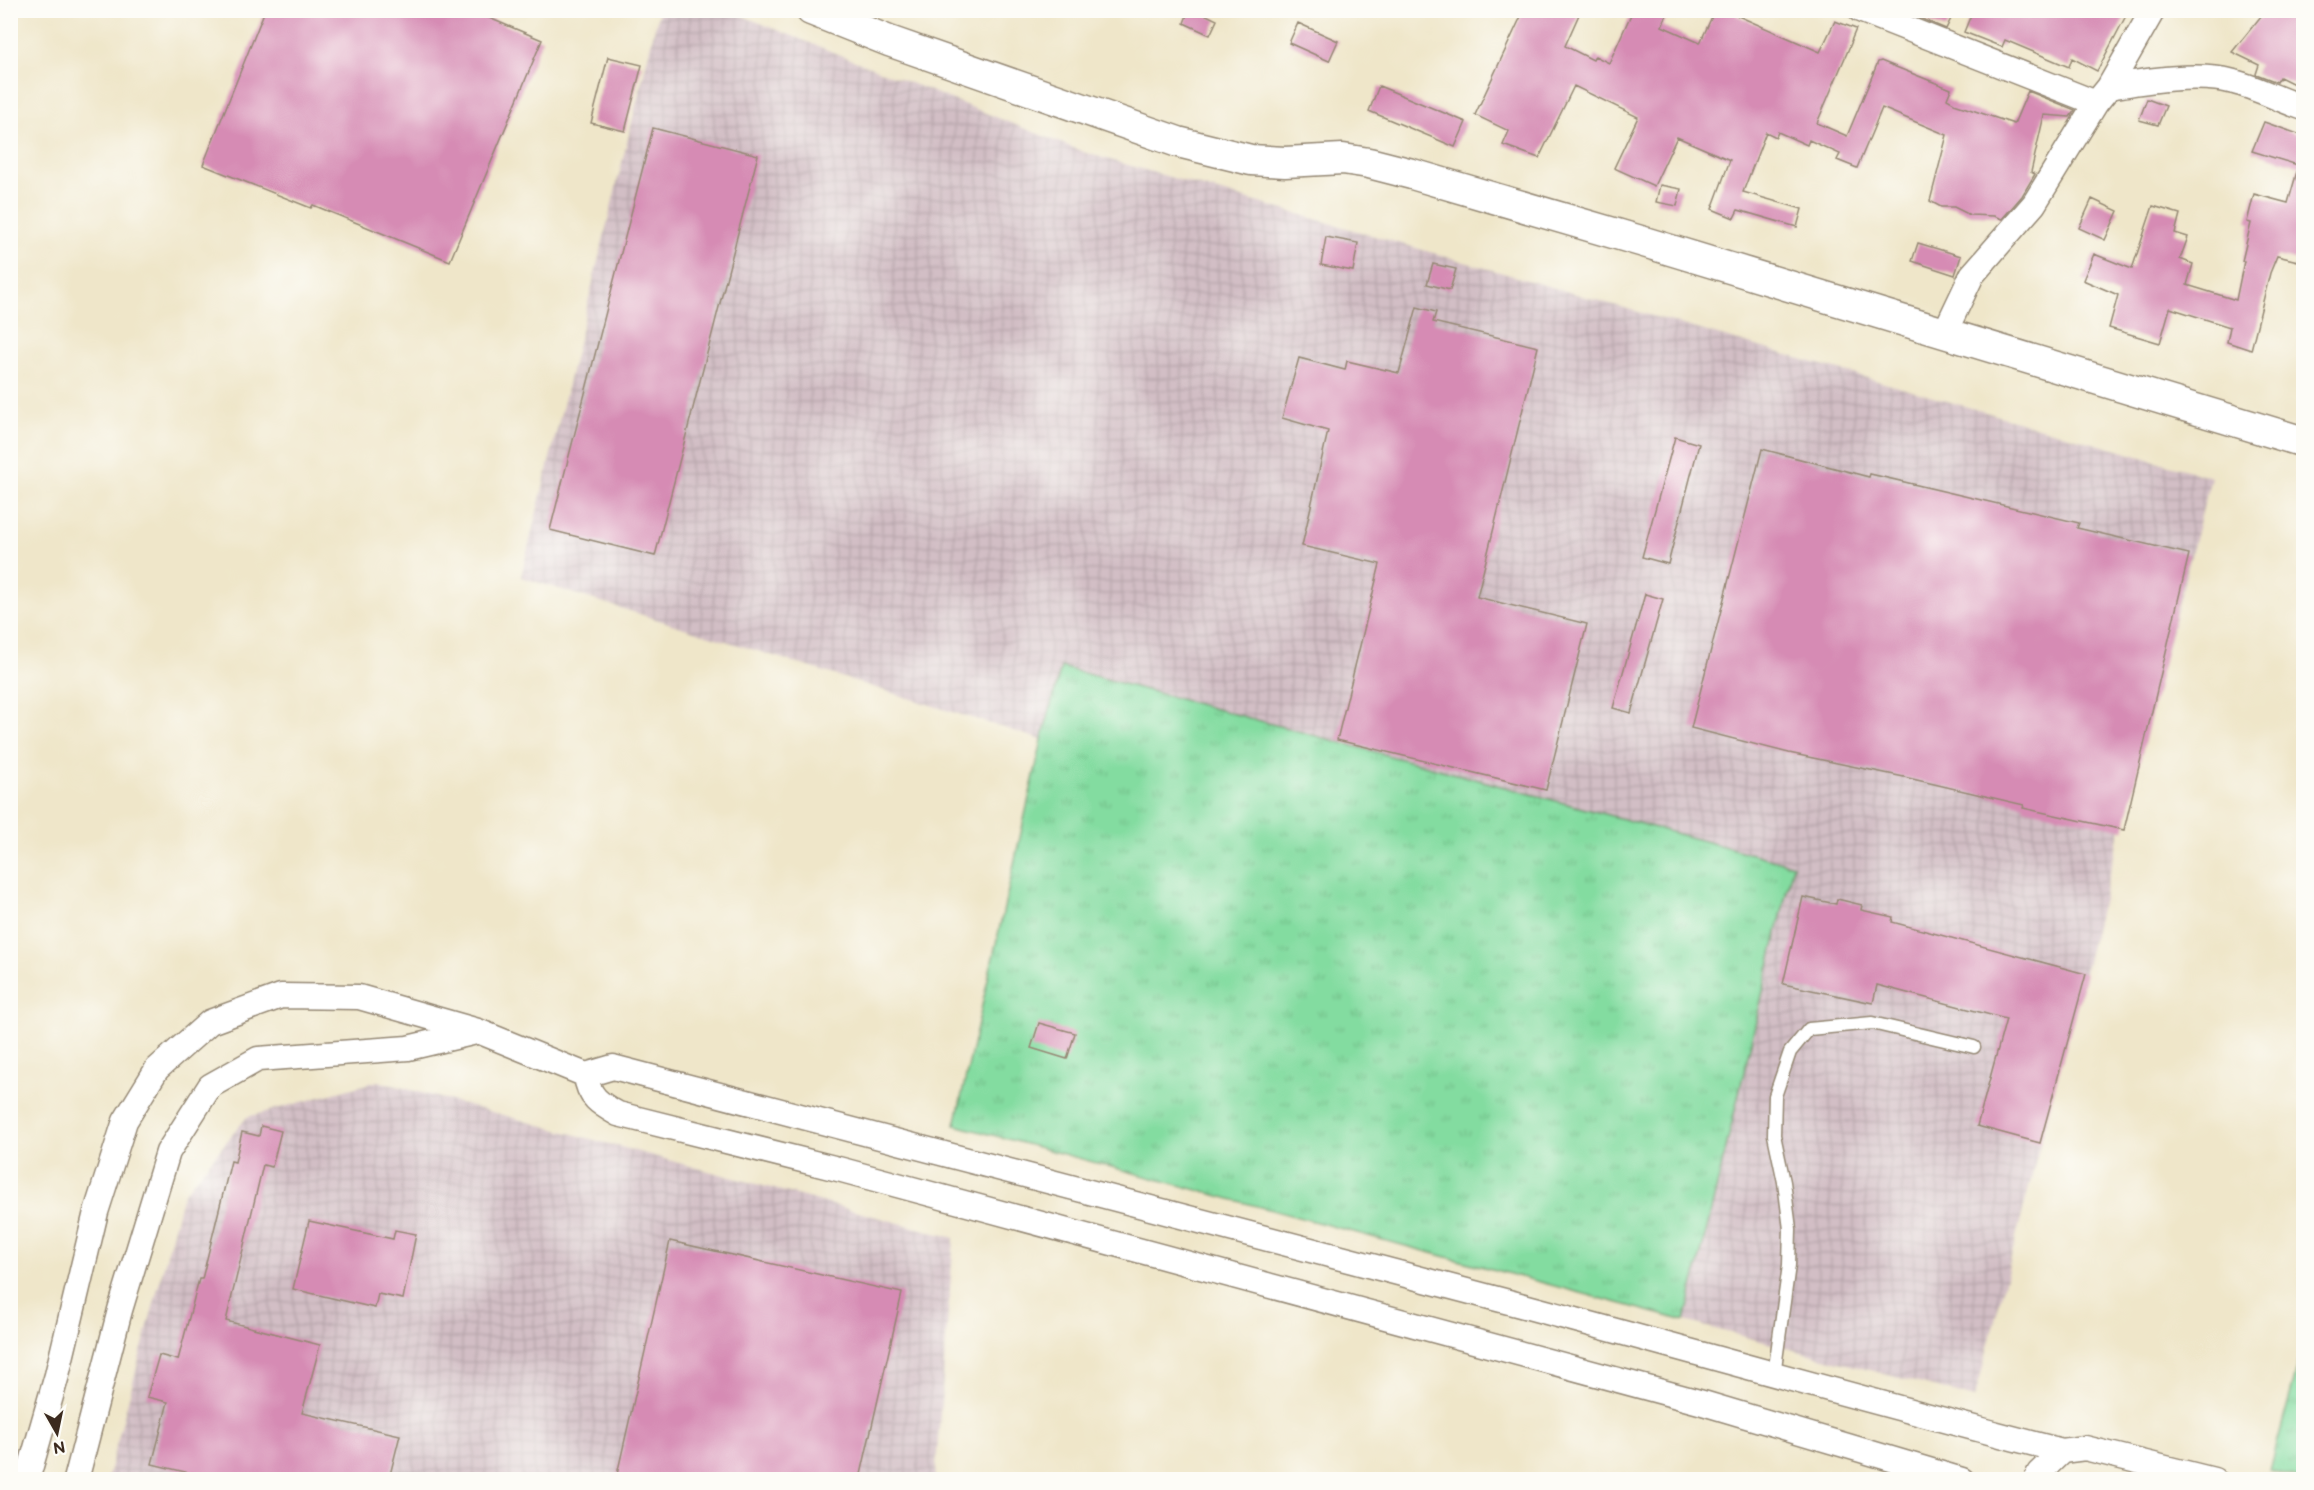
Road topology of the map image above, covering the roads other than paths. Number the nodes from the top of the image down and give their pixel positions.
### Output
1 (811, 10) edge
2 (1860, 10) edge
3 (2153, 10) edge
4 (2133, 46) junction
5 (2151, 80) junction
6 (2102, 95) junction
7 (2304, 108) edge
8 (1944, 334) junction
9 (2304, 442) edge
10 (478, 1031) junction
11 (1974, 1047) dead end
12 (586, 1075) junction
13 (1774, 1375) junction
14 (2062, 1451) junction
15 (27, 1479) edge
16 (76, 1479) edge
17 (1962, 1479) edge
18 (2036, 1479) edge
19 (2214, 1479) edge

1 - 8 street
2 - 6 street
3 - 4 street
4 - 5 street
4 - 6 street
5 - 6 street
5 - 7 street
6 - 8 street
8 - 9 street
10 - 12 street
10 - 15 street
10 - 16 street
11 - 13 lane
12 - 13 street
12 - 17 street
13 - 14 street
14 - 18 street
14 - 19 street

